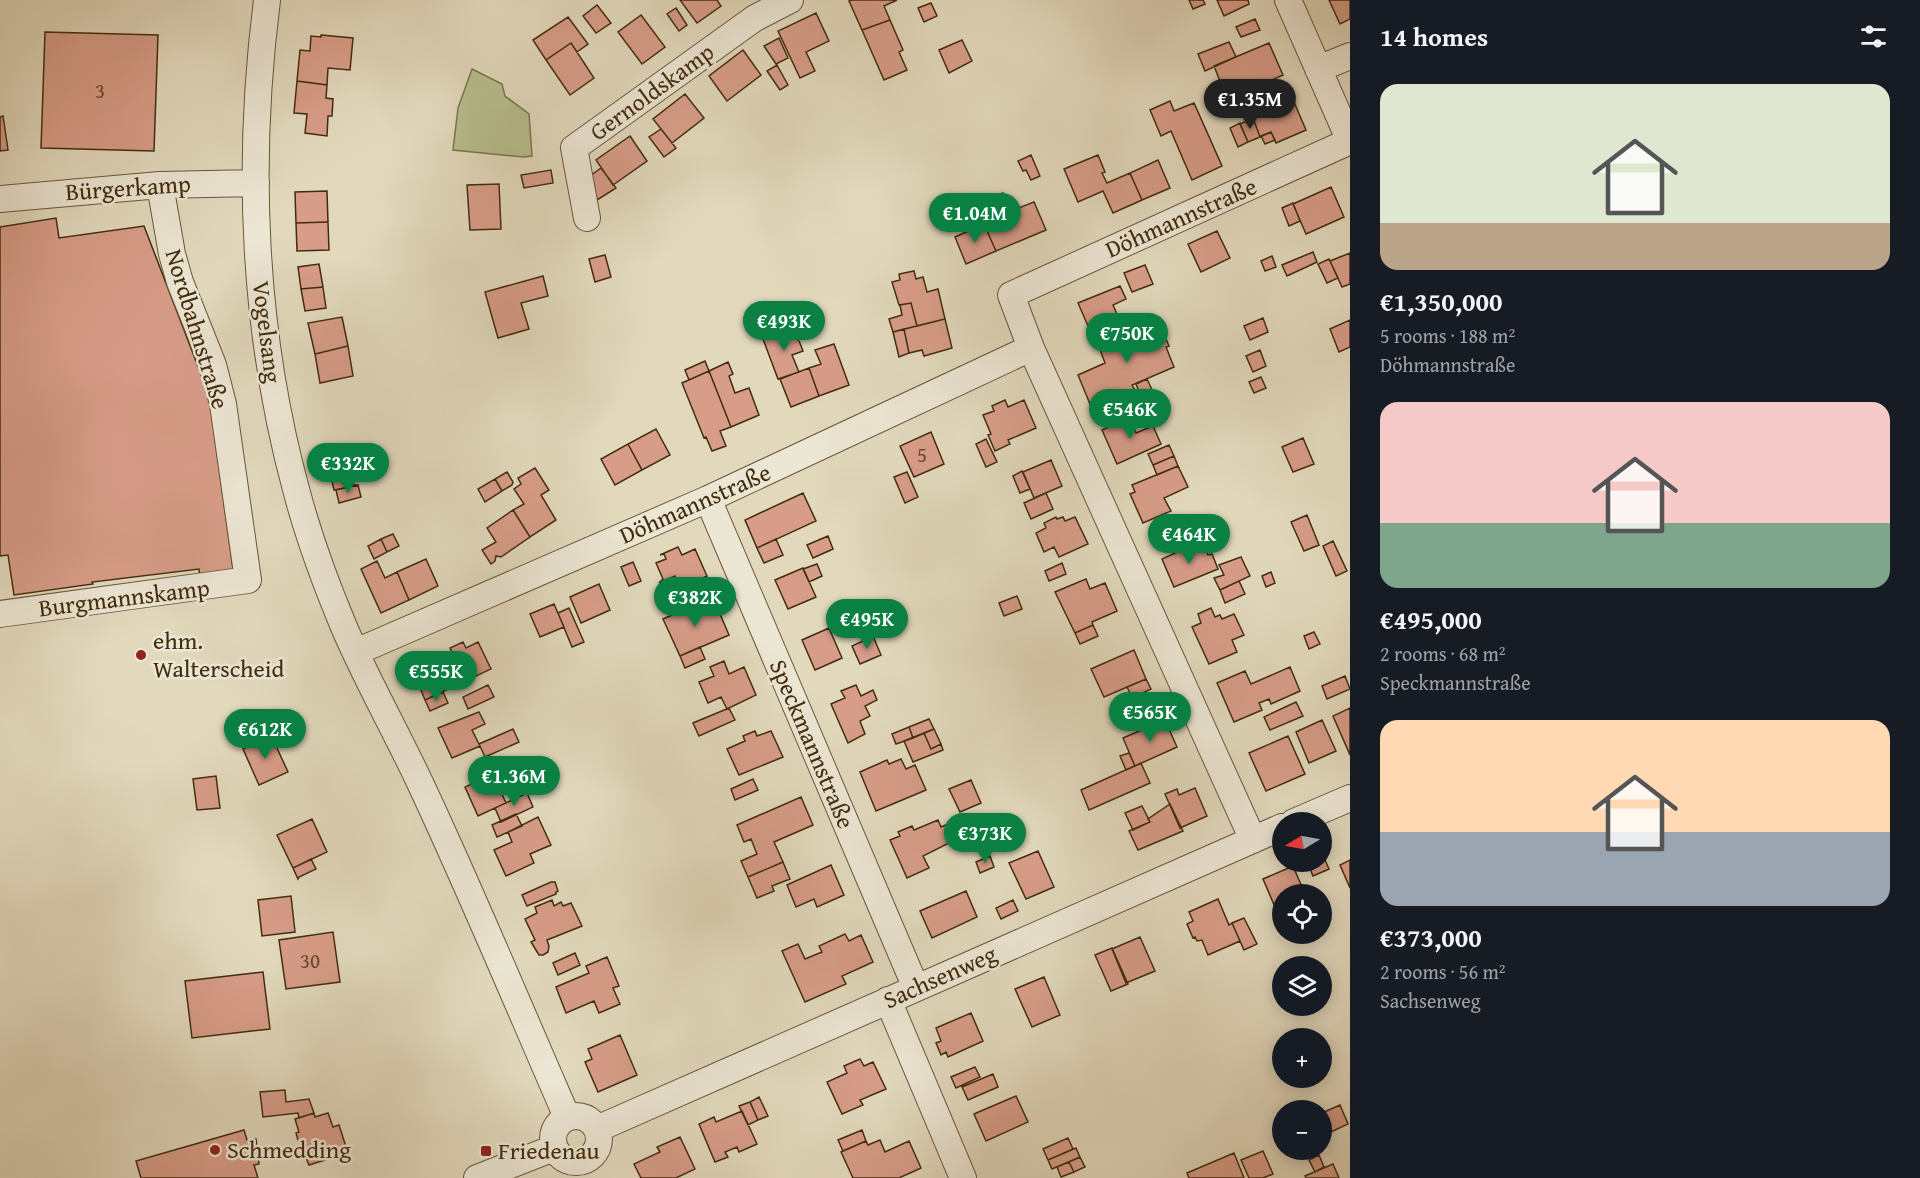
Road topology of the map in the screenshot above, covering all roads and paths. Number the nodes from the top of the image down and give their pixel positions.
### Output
1 (267, 0) edge
2 (790, 0) edge
3 (1288, 0) edge
4 (1350, 56) edge
5 (1318, 69) junction
6 (1350, 141) edge
7 (256, 183) junction
8 (160, 185) junction
9 (0, 199) edge
10 (587, 218) dead end
11 (1031, 348) junction
12 (708, 499) junction
13 (248, 580) joint
14 (0, 614) edge
15 (356, 652) junction
16 (1350, 798) edge
17 (1317, 812) edge
18 (1272, 831) edge
19 (1253, 840) junction
20 (916, 988) junction
21 (888, 1000) junction
22 (567, 1118) junction
23 (597, 1129) junction
24 (548, 1150) junction
25 (590, 1169) edge
26 (477, 1178) edge
27 (963, 1178) edge

1 - 7 street, Vogelsang
2 - 10 street, Gernoldskamp
3 - 5 street
4 - 5 street
5 - 6 street
6 - 11 street, Döhmannstraße
7 - 8 street, Bürgerkamp
7 - 15 street, Vogelsang
8 - 9 street, Bürgerkamp
8 - 13 street, Nordbahnstraße
11 - 12 street, Döhmannstraße
11 - 19 street
12 - 15 street, Döhmannstraße
12 - 20 street, Speckmannstraße
13 - 14 street, Burgmannskamp
15 - 22 street
16 - 17 street
18 - 19 street, Sachsenweg
19 - 20 street, Sachsenweg
20 - 21 street, Sachsenweg
21 - 23 street, Sachsenweg
21 - 27 street
22 - 23 street
22 - 24 street
23 - 25 street
24 - 25 street
24 - 26 street

